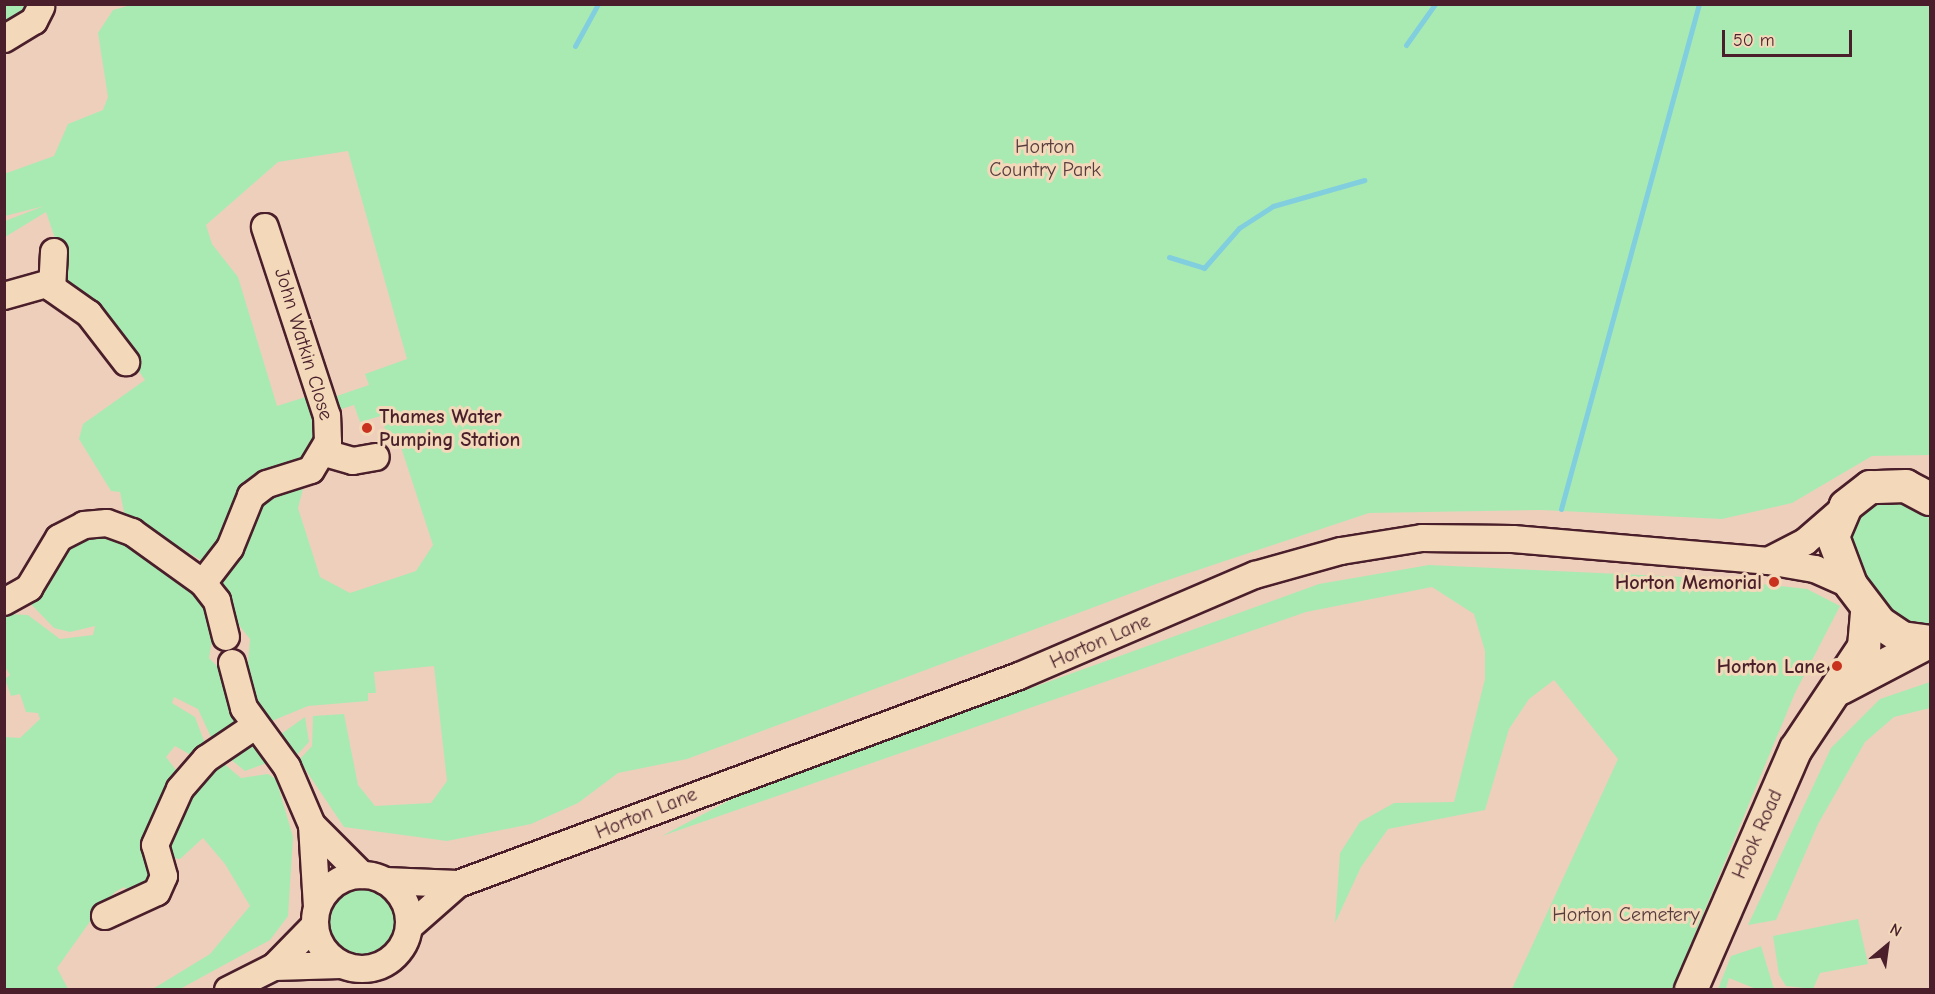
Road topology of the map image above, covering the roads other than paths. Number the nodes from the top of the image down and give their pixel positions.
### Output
1 (41, 7) dead end
2 (4, 39) edge
3 (265, 227) dead end
4 (54, 252) dead end
5 (50, 282) junction
6 (4, 296) edge
7 (126, 362) dead end
8 (325, 453) junction
9 (376, 457) dead end
10 (1922, 489) edge
11 (1846, 506) junction
12 (1768, 561) junction
13 (203, 583) junction
14 (1859, 597) junction
15 (4, 602) edge
16 (1930, 642) edge
17 (1841, 688) junction
18 (255, 726) junction
19 (312, 825) junction
20 (374, 878) junction
21 (458, 884) junction
22 (105, 916) dead end
23 (315, 916) junction
24 (409, 927) junction
25 (341, 965) junction
26 (274, 967) junction
27 (228, 990) edge
28 (1691, 990) edge

1 - 2 street
3 - 8 street, John Watkin Close
4 - 5 street
5 - 6 street
5 - 7 street
8 - 9 street
8 - 13 street
10 - 11 main road
11 - 12 street
11 - 14 main road
12 - 14 street, Horton Lane
12 - 21 street, Horton Lane
13 - 15 street
13 - 18 street
14 - 16 main road
14 - 17 main road, Hook Road
16 - 17 main road, Hook Road
17 - 28 main road, Hook Road
18 - 19 street
18 - 22 street
19 - 20 street
19 - 23 street
20 - 21 street, Horton Lane
20 - 23 street
20 - 24 street
21 - 24 street, Horton Lane
23 - 25 street
23 - 26 street
24 - 25 street
25 - 26 street
26 - 27 street

